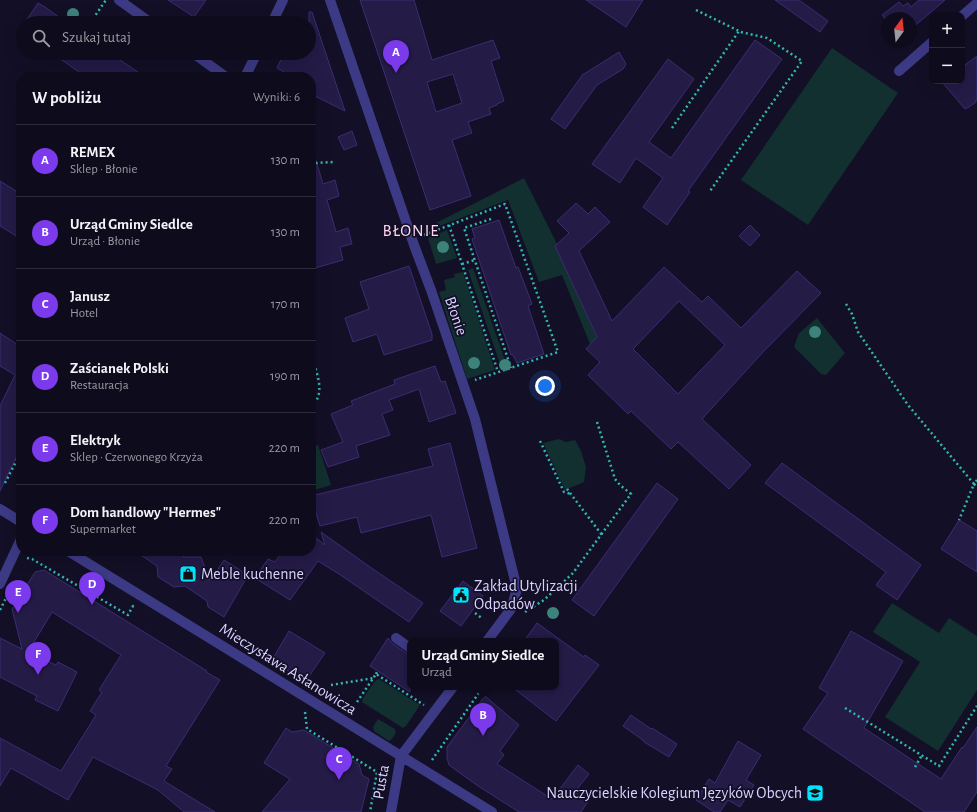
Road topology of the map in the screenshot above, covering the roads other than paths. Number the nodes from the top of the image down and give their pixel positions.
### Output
1 (119, 0) edge
2 (283, 0) edge
3 (330, 0) edge
4 (977, 3) edge
5 (965, 13) edge
6 (141, 16) edge
7 (275, 16) edge
8 (929, 45) edge
9 (203, 60) edge
10 (254, 60) edge
11 (898, 71) dead end
12 (219, 72) edge
13 (248, 72) edge
14 (0, 510) edge
15 (16, 519) edge
16 (16, 550) edge
17 (76, 556) edge
18 (0, 584) edge
19 (396, 638) dead end
20 (489, 638) edge
21 (407, 646) edge
22 (451, 690) edge
23 (401, 756) junction
24 (391, 812) edge
25 (492, 812) edge

1 - 6 street
2 - 7 street
3 - 20 street, Błonie
4 - 5 street
8 - 11 street
9 - 12 street
10 - 13 street
14 - 15 street
16 - 18 street
17 - 23 street, Mieczysława Asłanowicza
19 - 21 street
22 - 23 street
23 - 24 street, Pusta
23 - 25 street, Mieczysława Asłanowicza

